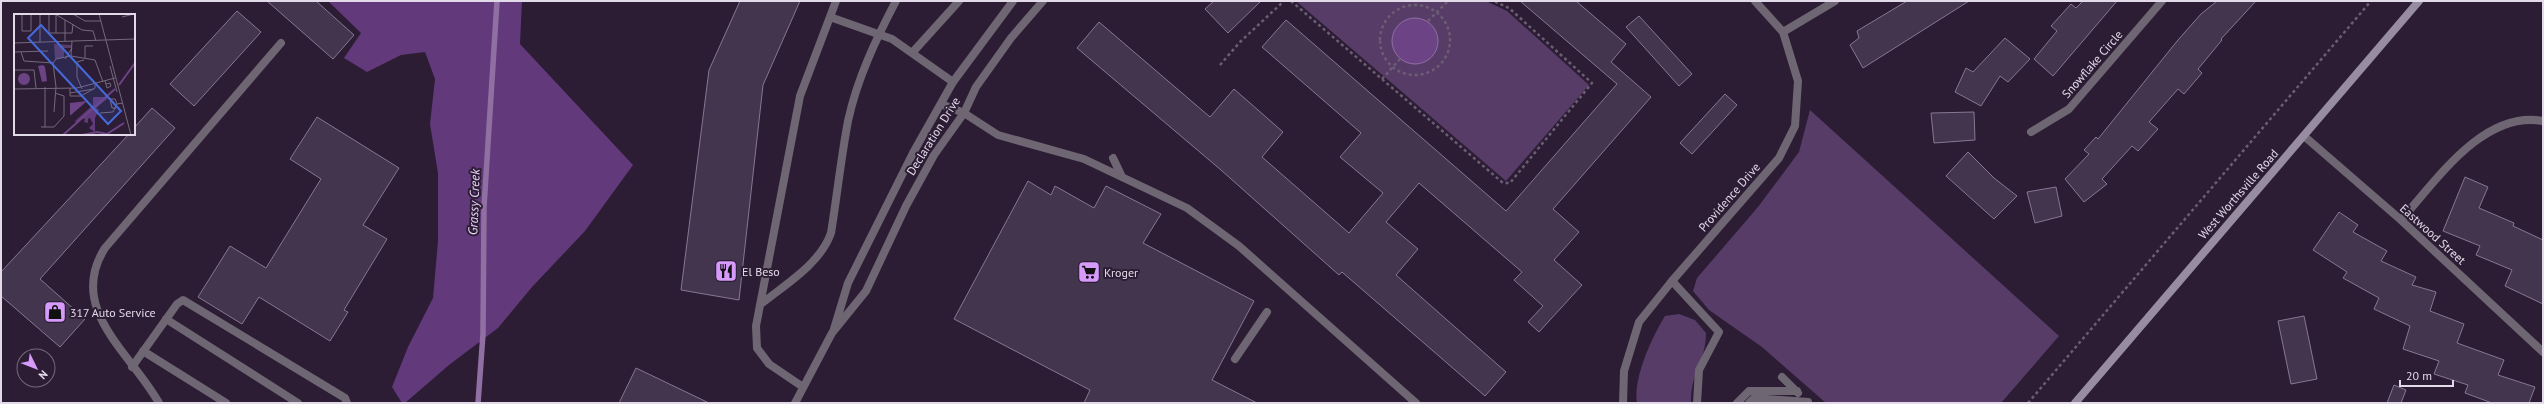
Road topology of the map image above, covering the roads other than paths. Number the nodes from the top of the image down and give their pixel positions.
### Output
1 (836, 1) edge
2 (896, 1) edge
3 (959, 1) edge
4 (1013, 1) edge
5 (1043, 1) edge
6 (1755, 1) edge
7 (1835, 1) edge
8 (2162, 1) edge
9 (2419, 1) edge
10 (830, 17) junction
11 (1783, 32) junction
12 (879, 34) junction
13 (281, 44) dead end
14 (912, 53) junction
15 (953, 82) junction
16 (941, 104) junction
17 (964, 112) junction
18 (2543, 121) edge
19 (2031, 132) dead end
20 (2304, 136) junction
21 (1113, 158) dead end
22 (1122, 177) junction
23 (2401, 220) junction
24 (1672, 281) junction
25 (761, 304) junction
26 (1267, 312) dead end
27 (166, 319) junction
28 (832, 333) junction
29 (143, 351) junction
30 (2543, 352) edge
31 (1235, 359) dead end
32 (132, 367) junction
33 (1782, 377) dead end
34 (802, 387) junction
35 (1796, 391) junction
36 (159, 403) edge
37 (226, 403) edge
38 (298, 403) edge
39 (347, 403) edge
40 (795, 403) edge
41 (1416, 403) edge
42 (1623, 403) edge
43 (1697, 403) edge
44 (1737, 403) edge
45 (1749, 403) edge
46 (1809, 403) edge
47 (2075, 403) edge

1 - 10 street
2 - 12 street
3 - 14 street
4 - 15 street, Declaration Drive
5 - 17 street, Declaration Drive
6 - 11 street, Providence Drive
7 - 11 street
8 - 19 street, Snowflake Circle
9 - 20 main road, West Worthsville Road
10 - 12 street
10 - 25 street
11 - 24 street, Providence Drive
12 - 14 street
12 - 25 street
13 - 32 street
14 - 15 street
15 - 16 street, Declaration Drive
16 - 17 street
16 - 28 street, Declaration Drive
17 - 22 street
17 - 28 street, Declaration Drive
18 - 23 street
20 - 23 street, Eastwood Street
20 - 47 main road, West Worthsville Road
21 - 22 street
22 - 41 street
23 - 30 street, Eastwood Street
24 - 42 street, Providence Drive
24 - 43 street
25 - 34 street
26 - 31 street
27 - 29 street
27 - 38 street
27 - 39 street
28 - 34 street, Declaration Drive
29 - 32 street
29 - 37 street
32 - 36 street
33 - 35 street
34 - 40 street, Declaration Drive
35 - 44 street
35 - 46 street
45 - 46 street

